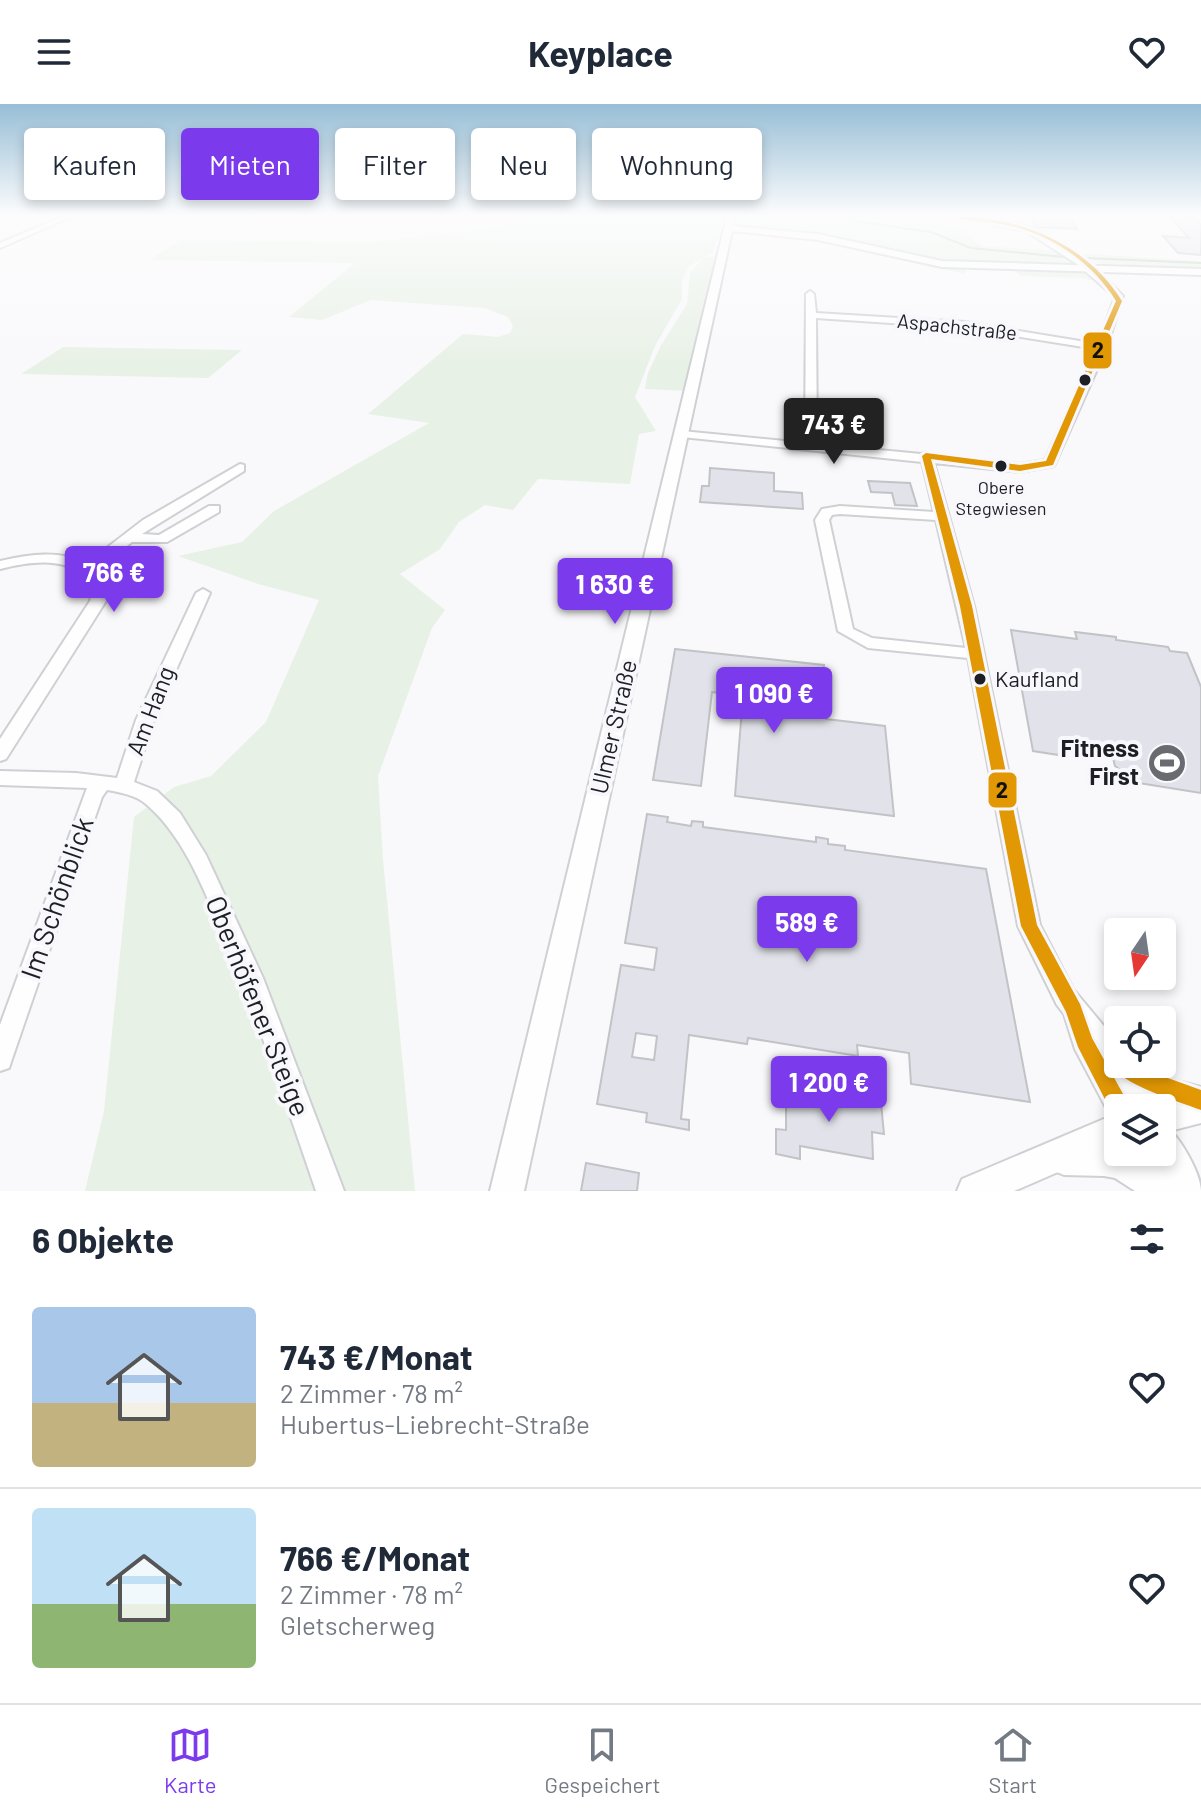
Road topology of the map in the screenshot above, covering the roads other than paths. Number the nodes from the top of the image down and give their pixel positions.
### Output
1 (721, 267) edge
2 (1052, 267) edge
3 (1088, 268) junction
4 (1201, 272) edge
5 (810, 294) dead end
6 (812, 315) junction
7 (1102, 347) junction
8 (682, 434) junction
9 (721, 437) junction
10 (811, 446) junction
11 (678, 453) junction
12 (926, 456) junction
13 (240, 468) dead end
14 (214, 509) dead end
15 (941, 516) junction
16 (127, 538) junction
17 (0, 565) edge
18 (90, 568) junction
19 (203, 593) dead end
20 (975, 654) junction
21 (0, 754) edge
22 (0, 778) edge
23 (112, 786) junction
24 (1074, 1010) junction
25 (1104, 1045) edge
26 (0, 1059) edge
27 (1140, 1078) edge
28 (1112, 1094) edge
29 (1201, 1100) edge
30 (1201, 1107) edge
31 (1176, 1113) edge
32 (1104, 1135) edge
33 (1039, 1162) junction
34 (1176, 1163) edge
35 (1153, 1166) edge
36 (330, 1191) edge
37 (507, 1191) edge
38 (974, 1191) edge
39 (1158, 1191) edge
40 (1170, 1191) edge
41 (1192, 1191) edge

1 - 8 main road, Ulmer Straße
2 - 3 main road
3 - 4 main road
3 - 7 street
5 - 6 street
6 - 7 street, Aspachstraße
6 - 10 street
7 - 12 street
8 - 9 street
8 - 11 main road, Ulmer Straße
9 - 10 street
9 - 11 street
10 - 12 street
11 - 37 main road, Ulmer Straße
12 - 15 street
13 - 16 street
14 - 16 street
15 - 20 street
15 - 20 street
16 - 18 street
17 - 18 street
18 - 21 street
19 - 23 street, Am Hang
20 - 24 street
22 - 23 street, Oberhöfener Steige
23 - 26 street, Im Schönblick
23 - 36 street, Oberhöfener Steige
24 - 25 street
24 - 28 street
27 - 29 street
30 - 31 main road
32 - 33 main road
33 - 38 main road
33 - 39 street
34 - 41 street
35 - 40 street

